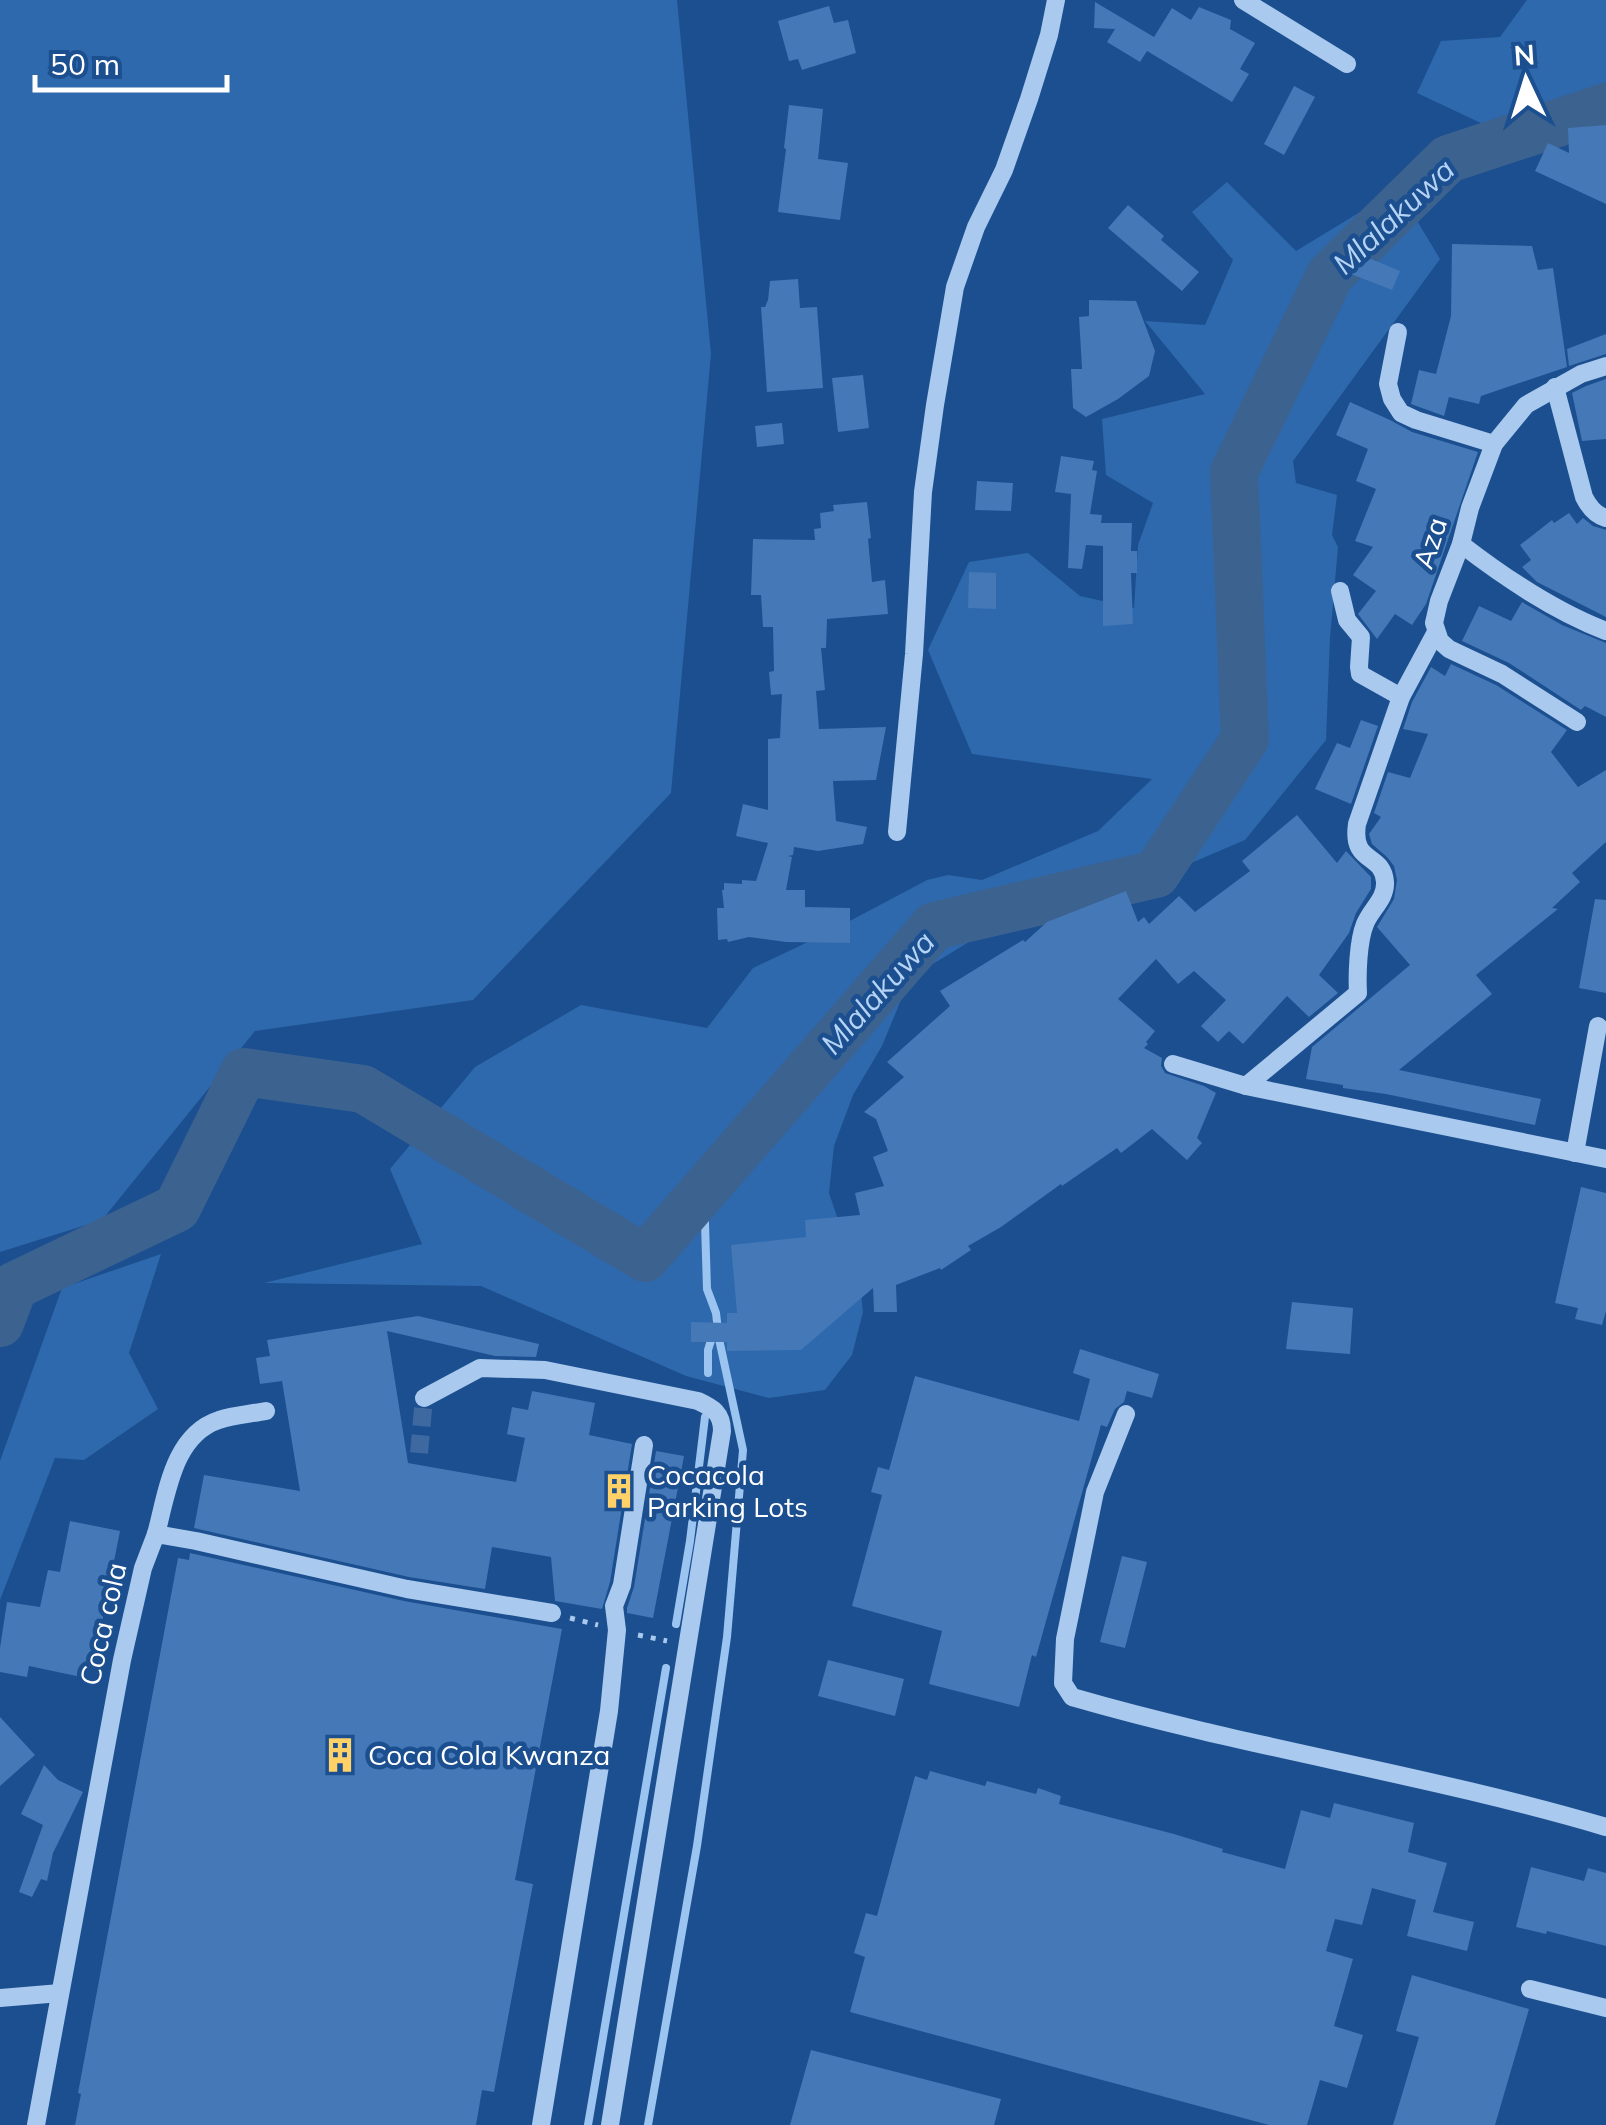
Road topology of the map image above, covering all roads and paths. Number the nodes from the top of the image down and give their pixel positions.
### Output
1 (1056, 0) edge
2 (1243, 0) edge
3 (1347, 64) dead end
4 (1398, 332) dead end
5 (1606, 366) edge
6 (1555, 387) junction
7 (1494, 444) junction
8 (1606, 518) edge
9 (1461, 544) junction
10 (1340, 591) dead end
11 (1606, 630) edge
12 (1436, 632) junction
13 (1401, 698) junction
14 (1577, 722) dead end
15 (897, 832) dead end
16 (1598, 1026) dead end
17 (1173, 1064) dead end
18 (1246, 1086) junction
19 (1575, 1154) junction
20 (1606, 1159) edge
21 (424, 1398) dead end
22 (266, 1411) dead end
23 (1126, 1414) dead end
24 (644, 1444) dead end
25 (156, 1534) junction
26 (552, 1613) dead end
27 (1606, 1827) edge
28 (1530, 1990) dead end
29 (60, 1993) junction
30 (0, 1998) edge
31 (1606, 2008) edge
32 (36, 2125) edge
33 (541, 2125) edge
34 (610, 2125) edge

1 - 15 street
2 - 3 street
4 - 7 street
5 - 6 street, Aza
6 - 7 street, Aza
6 - 8 street
7 - 9 street, Aza
9 - 11 street
9 - 12 street, Aza
10 - 13 street
12 - 13 street, Aza
12 - 14 street
13 - 18 street, Aza
16 - 19 street
17 - 18 street
18 - 19 street
19 - 20 street
21 - 34 street
22 - 25 street
23 - 27 street
24 - 33 street
25 - 26 street, Coca cola
25 - 29 street, Coca cola
28 - 31 street
29 - 30 street
29 - 32 street, Coca cola

